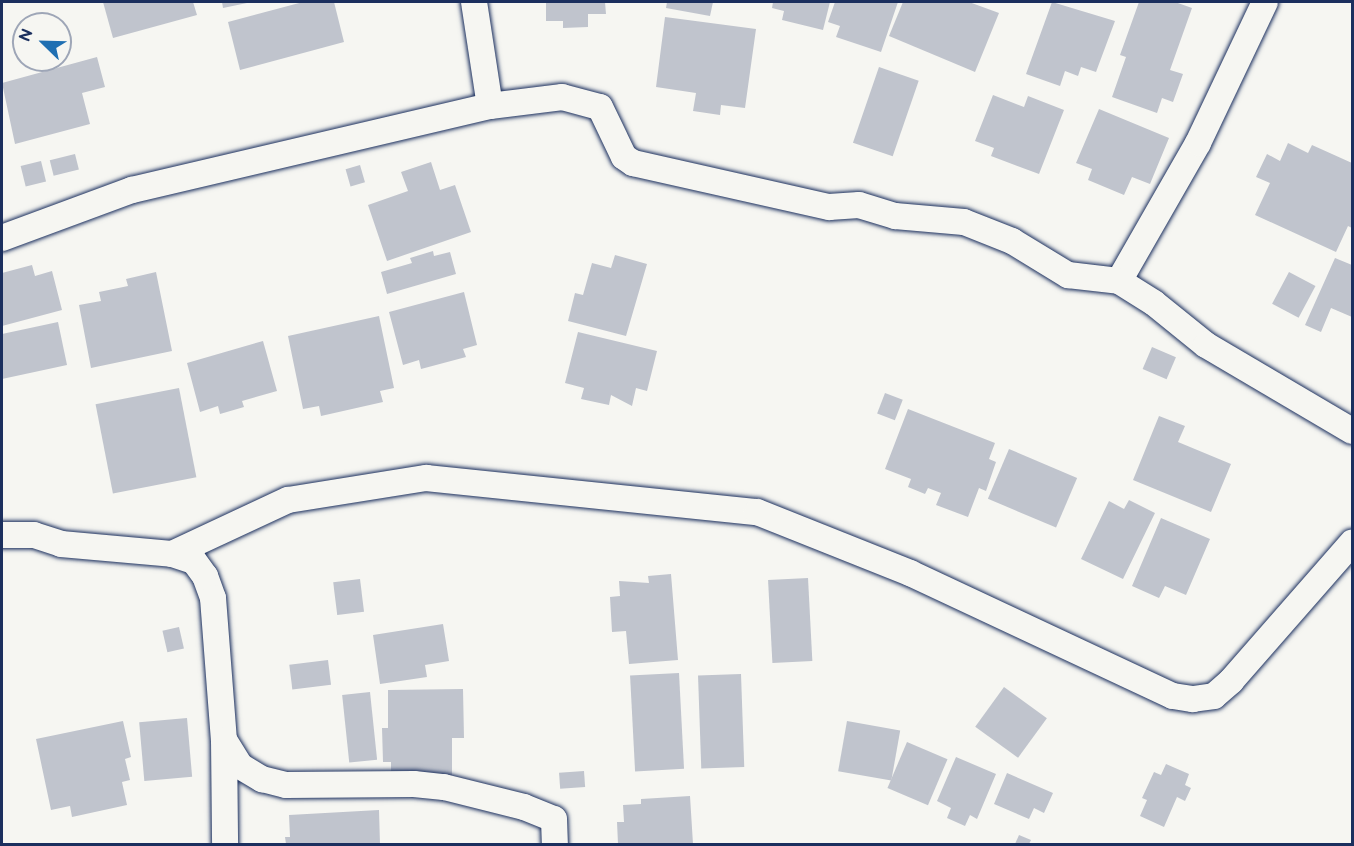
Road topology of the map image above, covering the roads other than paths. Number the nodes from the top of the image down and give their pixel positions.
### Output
1 (474, 2) edge
2 (1262, 3) edge
3 (490, 106) junction
4 (2, 238) edge
5 (1119, 281) junction
6 (1353, 431) edge
7 (2, 536) edge
8 (1353, 543) edge
9 (172, 554) junction
10 (224, 740) junction
11 (225, 844) edge
12 (555, 844) edge

1 - 3 street
2 - 5 street
3 - 4 street
3 - 5 street
5 - 6 street
7 - 9 street
8 - 9 street
9 - 10 street
10 - 11 street
10 - 12 street

